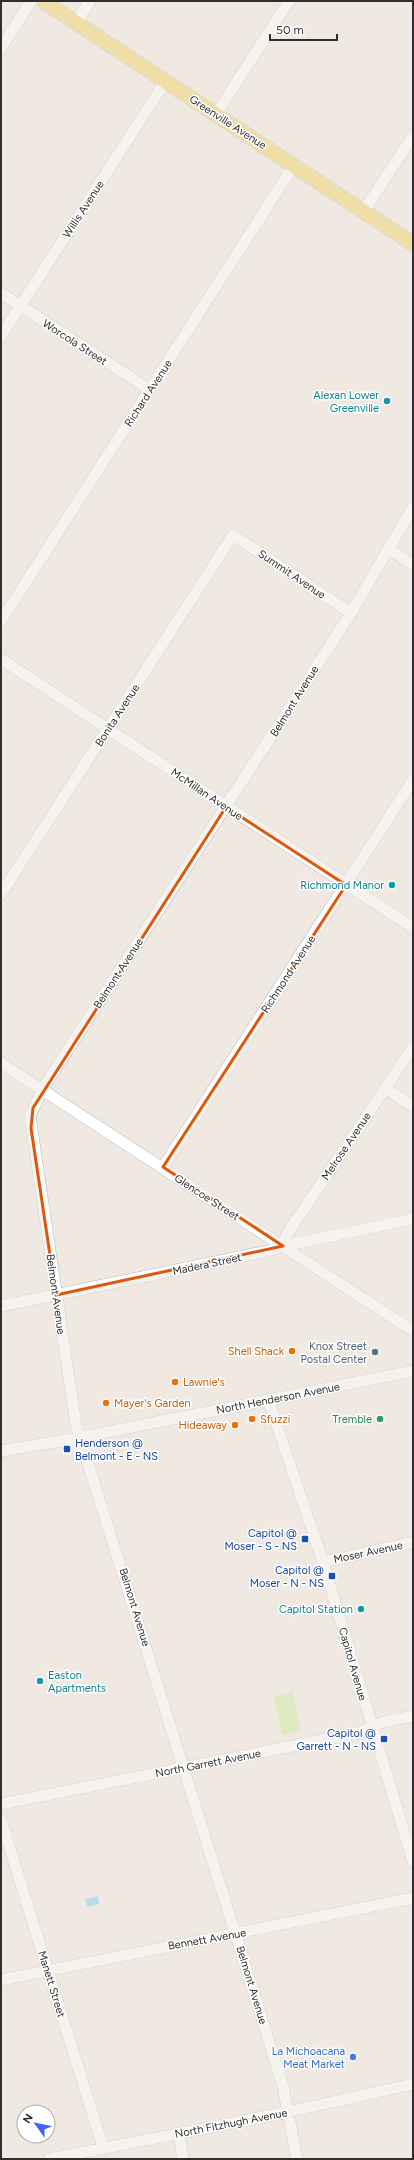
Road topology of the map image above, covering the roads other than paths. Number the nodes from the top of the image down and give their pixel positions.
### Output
1 (31, 1) edge
2 (44, 1) edge
3 (90, 1) edge
4 (289, 1) edge
5 (76, 22) junction
6 (1, 48) edge
7 (165, 82) junction
8 (216, 114) junction
9 (413, 136) edge
10 (294, 165) junction
11 (363, 212) junction
12 (413, 244) edge
13 (1, 293) edge
14 (20, 306) junction
15 (1, 336) edge
16 (150, 390) junction
17 (413, 507) edge
18 (233, 535) joint
19 (389, 550) junction
20 (413, 565) edge
21 (351, 613) junction
22 (1, 621) edge
23 (1, 659) edge
24 (108, 729) junction
25 (413, 780) edge
26 (226, 807) junction
27 (346, 885) junction
28 (1, 894) edge
29 (413, 928) edge
30 (413, 1047) edge
31 (1, 1063) edge
32 (385, 1088) junction
33 (42, 1090) junction
34 (413, 1107) edge
35 (163, 1167) junction
36 (413, 1219) edge
37 (283, 1246) junction
38 (56, 1295) junction
39 (1, 1306) edge
40 (413, 1330) edge
41 (413, 1371) edge
42 (268, 1399) junction
43 (82, 1437) junction
44 (1, 1451) edge
45 (413, 1542) edge
46 (323, 1562) junction
47 (413, 1716) edge
48 (372, 1727) junction
49 (185, 1768) junction
50 (1, 1804) edge
51 (1, 1820) edge
52 (413, 1862) edge
53 (413, 1898) edge
54 (237, 1934) junction
55 (48, 1969) junction
56 (1, 1980) edge
57 (413, 2084) edge
58 (288, 2112) junction
59 (179, 2133) junction
60 (103, 2147) junction
61 (49, 2159) edge
62 (183, 2159) edge
63 (297, 2159) edge

1 - 6 street
2 - 5 main road, Greenville Avenue
3 - 5 street
4 - 8 street
5 - 7 main road, Greenville Avenue
7 - 8 main road, Greenville Avenue
7 - 14 street, Willis Avenue
8 - 10 main road, Greenville Avenue
9 - 11 street
10 - 11 main road, Greenville Avenue
10 - 16 street, Richard Avenue
11 - 12 main road, Greenville Avenue
13 - 14 street, Worcola Street
14 - 15 street, Willis Avenue
14 - 16 street, Worcola Street
16 - 22 street, Richard Avenue
17 - 19 street, Belmont Avenue
18 - 21 street, Summit Avenue
18 - 24 street, Bonita Avenue
19 - 20 street
19 - 21 street, Belmont Avenue
21 - 26 street, Belmont Avenue
23 - 24 street, McMillan Avenue
24 - 26 street, McMillan Avenue
24 - 28 street, Bonita Avenue
25 - 27 street, Richmond Avenue
26 - 27 street, McMillan Avenue
26 - 33 street, Belmont Avenue
27 - 29 street, McMillan Avenue
27 - 35 street, Richmond Avenue
30 - 32 street, Melrose Avenue
31 - 33 street, Glencoe Street
32 - 34 street
32 - 37 street, Melrose Avenue
33 - 35 street, Glencoe Street
33 - 38 street, Belmont Avenue
35 - 37 street, Glencoe Street
36 - 37 street, Madera Street
37 - 38 street, Madera Street
37 - 40 street, Glencoe Street
38 - 39 street, Madera Street
38 - 43 street, Belmont Avenue
41 - 42 street, North Henderson Avenue
42 - 43 street, North Henderson Avenue
42 - 46 street, Capitol Avenue
43 - 44 street, North Henderson Avenue
43 - 49 street, Belmont Avenue
45 - 46 street, Moser Avenue
46 - 48 street, Capitol Avenue
47 - 48 street, North Garrett Avenue
48 - 49 street, North Garrett Avenue
48 - 52 street, Capitol Avenue
49 - 50 street, North Garrett Avenue
49 - 54 street, Belmont Avenue
51 - 55 street, Manett Street
53 - 54 street, Bennett Avenue
54 - 55 street, Bennett Avenue
54 - 58 street, Belmont Avenue
55 - 56 street, Bennett Avenue
55 - 60 street, Manett Street
57 - 58 street, North Fitzhugh Avenue
58 - 59 street, North Fitzhugh Avenue
58 - 63 street, Belmont Avenue
59 - 60 street, North Fitzhugh Avenue
59 - 62 street
60 - 61 street, North Fitzhugh Avenue

